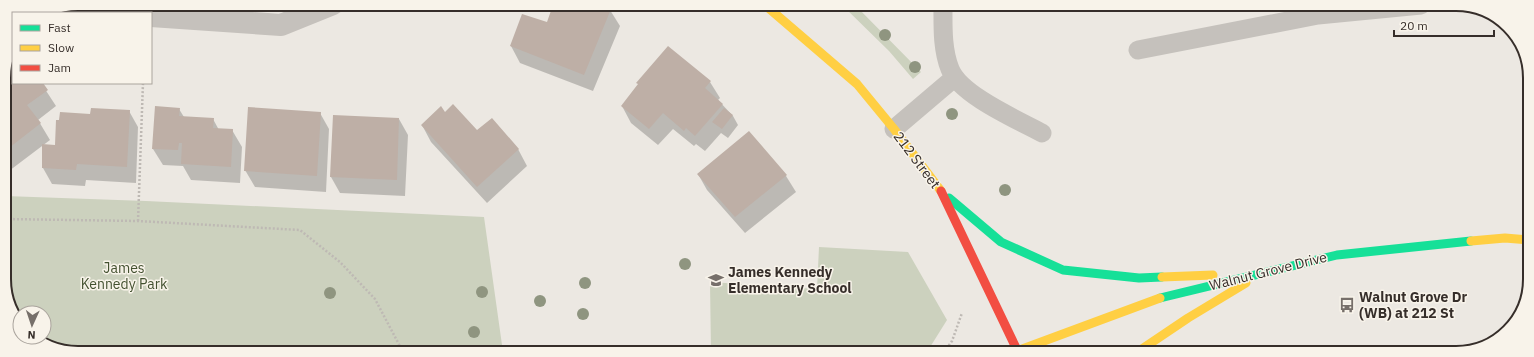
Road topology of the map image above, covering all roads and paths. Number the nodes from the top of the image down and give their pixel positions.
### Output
1 (316, 11) edge
2 (772, 11) edge
3 (943, 11) edge
4 (1314, 11) edge
5 (152, 16) edge
6 (1138, 50) dead end
7 (954, 78) junction
8 (143, 84) edge
9 (894, 129) junction
10 (1042, 133) dead end
11 (942, 192) junction
12 (11, 219) edge
13 (138, 221) junction
14 (1523, 240) edge
15 (1264, 272) junction
16 (962, 313) dead end
17 (400, 346) edge
18 (948, 346) edge
19 (1015, 346) edge
20 (1034, 346) edge
21 (1145, 346) edge

1 - 5 street
2 - 9 street, 212 Street
3 - 7 lane
4 - 6 lane
7 - 9 lane
7 - 10 lane
8 - 13 path
9 - 11 street, 212 Street
11 - 15 street
11 - 19 street, 212 Street
12 - 13 path
13 - 17 path
14 - 15 street, Walnut Grove Drive
15 - 20 street, Walnut Grove Drive
15 - 21 street
16 - 18 path

